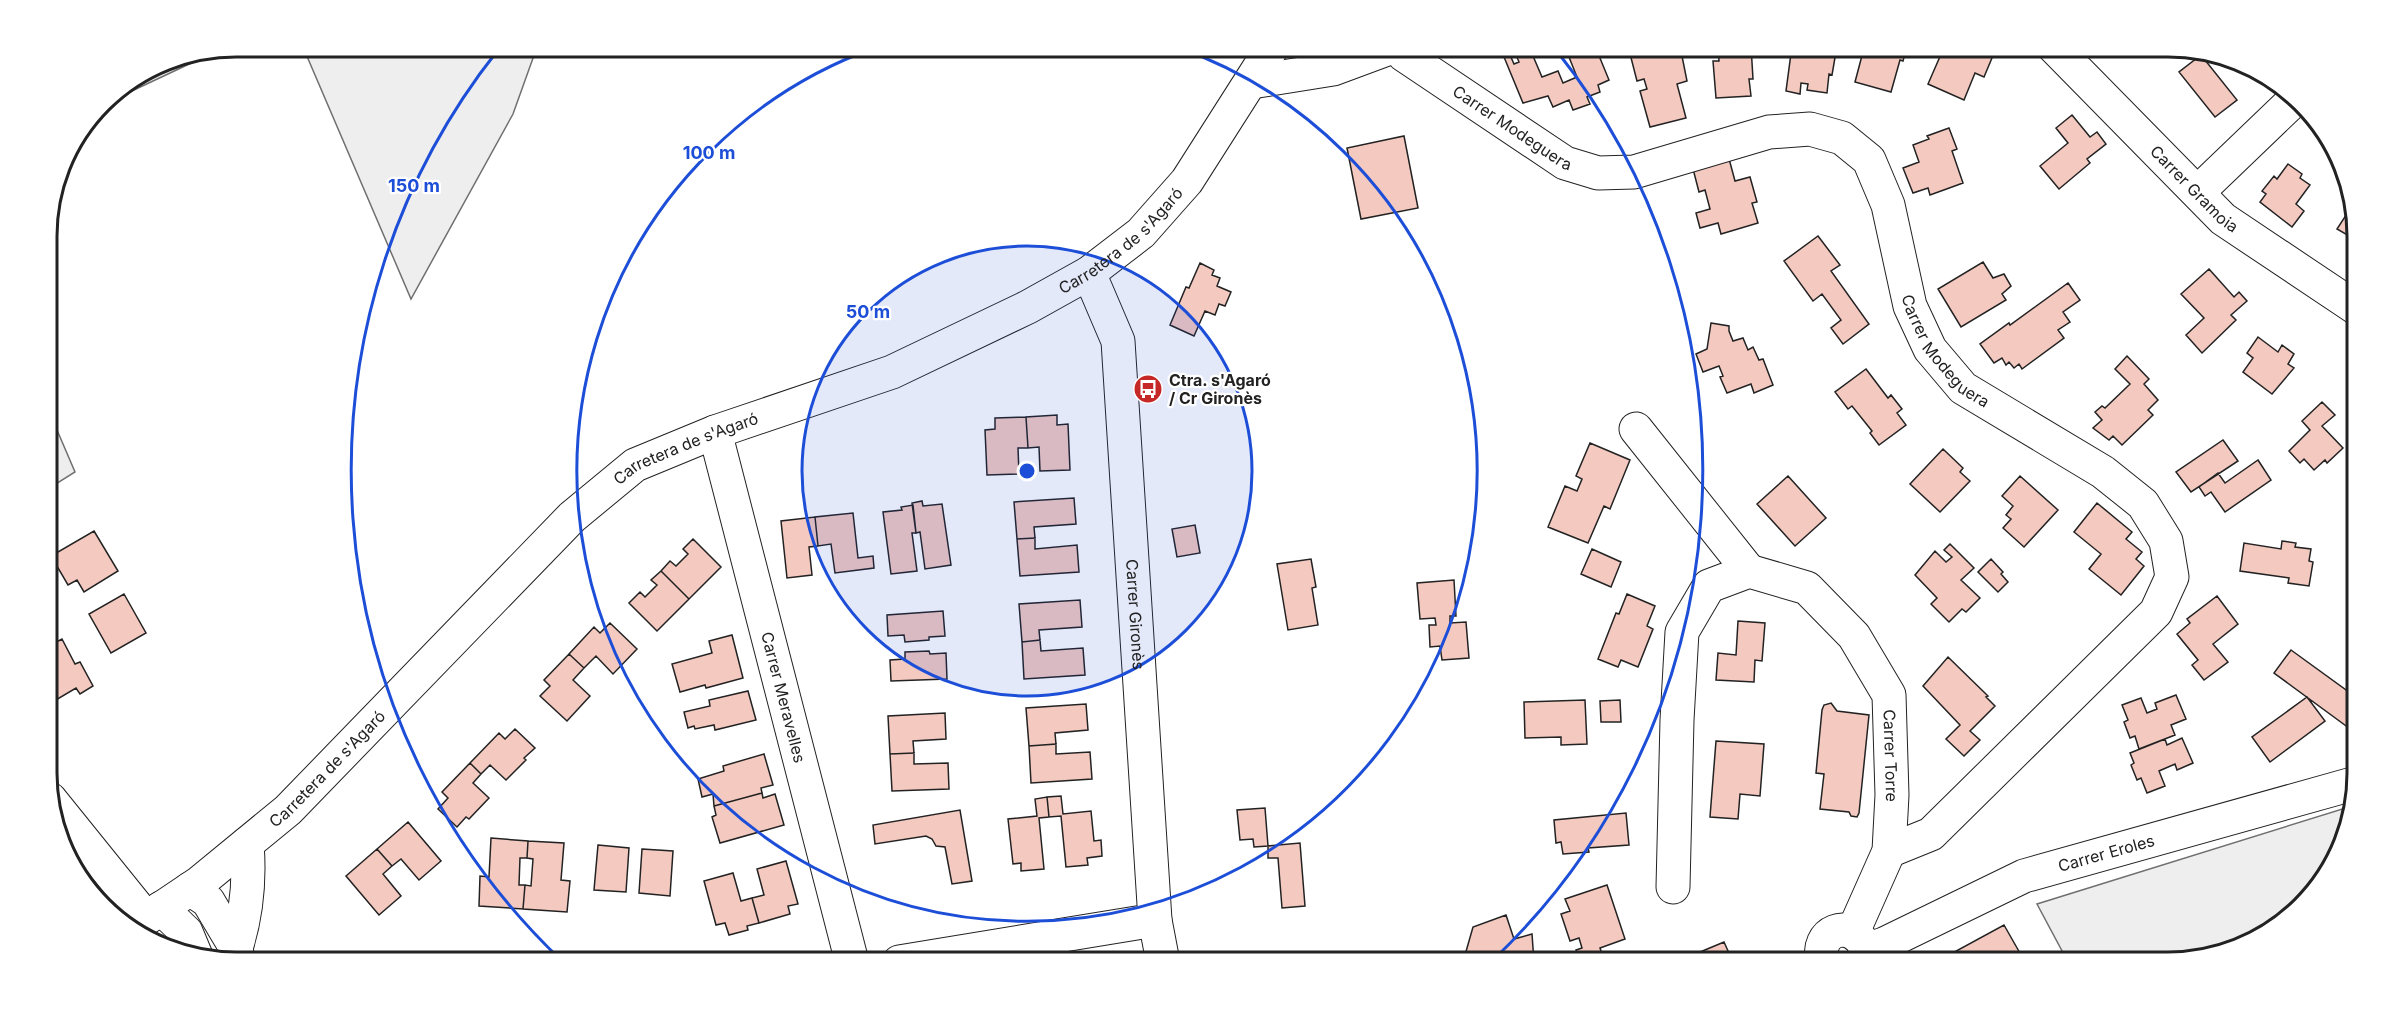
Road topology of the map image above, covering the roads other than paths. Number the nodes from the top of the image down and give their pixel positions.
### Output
1 (1266, 57) edge
2 (1407, 57) edge
3 (2064, 57) edge
4 (1322, 58) edge
5 (1251, 82) junction
6 (2289, 104) edge
7 (2198, 192) junction
8 (1089, 273) junction
9 (2347, 302) edge
10 (1636, 429) dead end
11 (715, 432) junction
12 (1749, 571) junction
13 (2346, 786) edge
14 (61, 813) edge
15 (247, 844) junction
16 (1889, 851) junction
17 (1673, 887) dead end
18 (190, 889) junction
19 (147, 917) edge
20 (1155, 920) junction
21 (192, 947) edge
22 (1861, 948) edge
23 (235, 952) edge
24 (238, 952) edge
25 (849, 952) edge
26 (960, 952) edge
27 (1161, 952) edge
28 (1822, 952) edge

1 - 5 street, Carretera de s'Agaró
2 - 16 street, Carrer Modeguera
3 - 7 street, Carrer Gramoia
4 - 5 street
5 - 8 street, Carretera de s'Agaró
6 - 7 street
7 - 9 street, Carrer Gramoia
8 - 11 street, Carretera de s'Agaró
8 - 20 street, Carrer Gironès
10 - 12 street
11 - 15 street, Carretera de s'Agaró
11 - 25 street, Carrer Meravelles
12 - 16 street, Carrer Torre
12 - 17 street
13 - 22 street, Carrer Eroles
14 - 19 street
15 - 18 street, Carretera de s'Agaró
15 - 24 street
16 - 22 street, Carrer Torre
18 - 19 street, Carretera de s'Agaró
18 - 23 street
19 - 21 street
20 - 26 street
20 - 27 street, Carrer Gironès
22 - 28 street, Carrer Eroles

